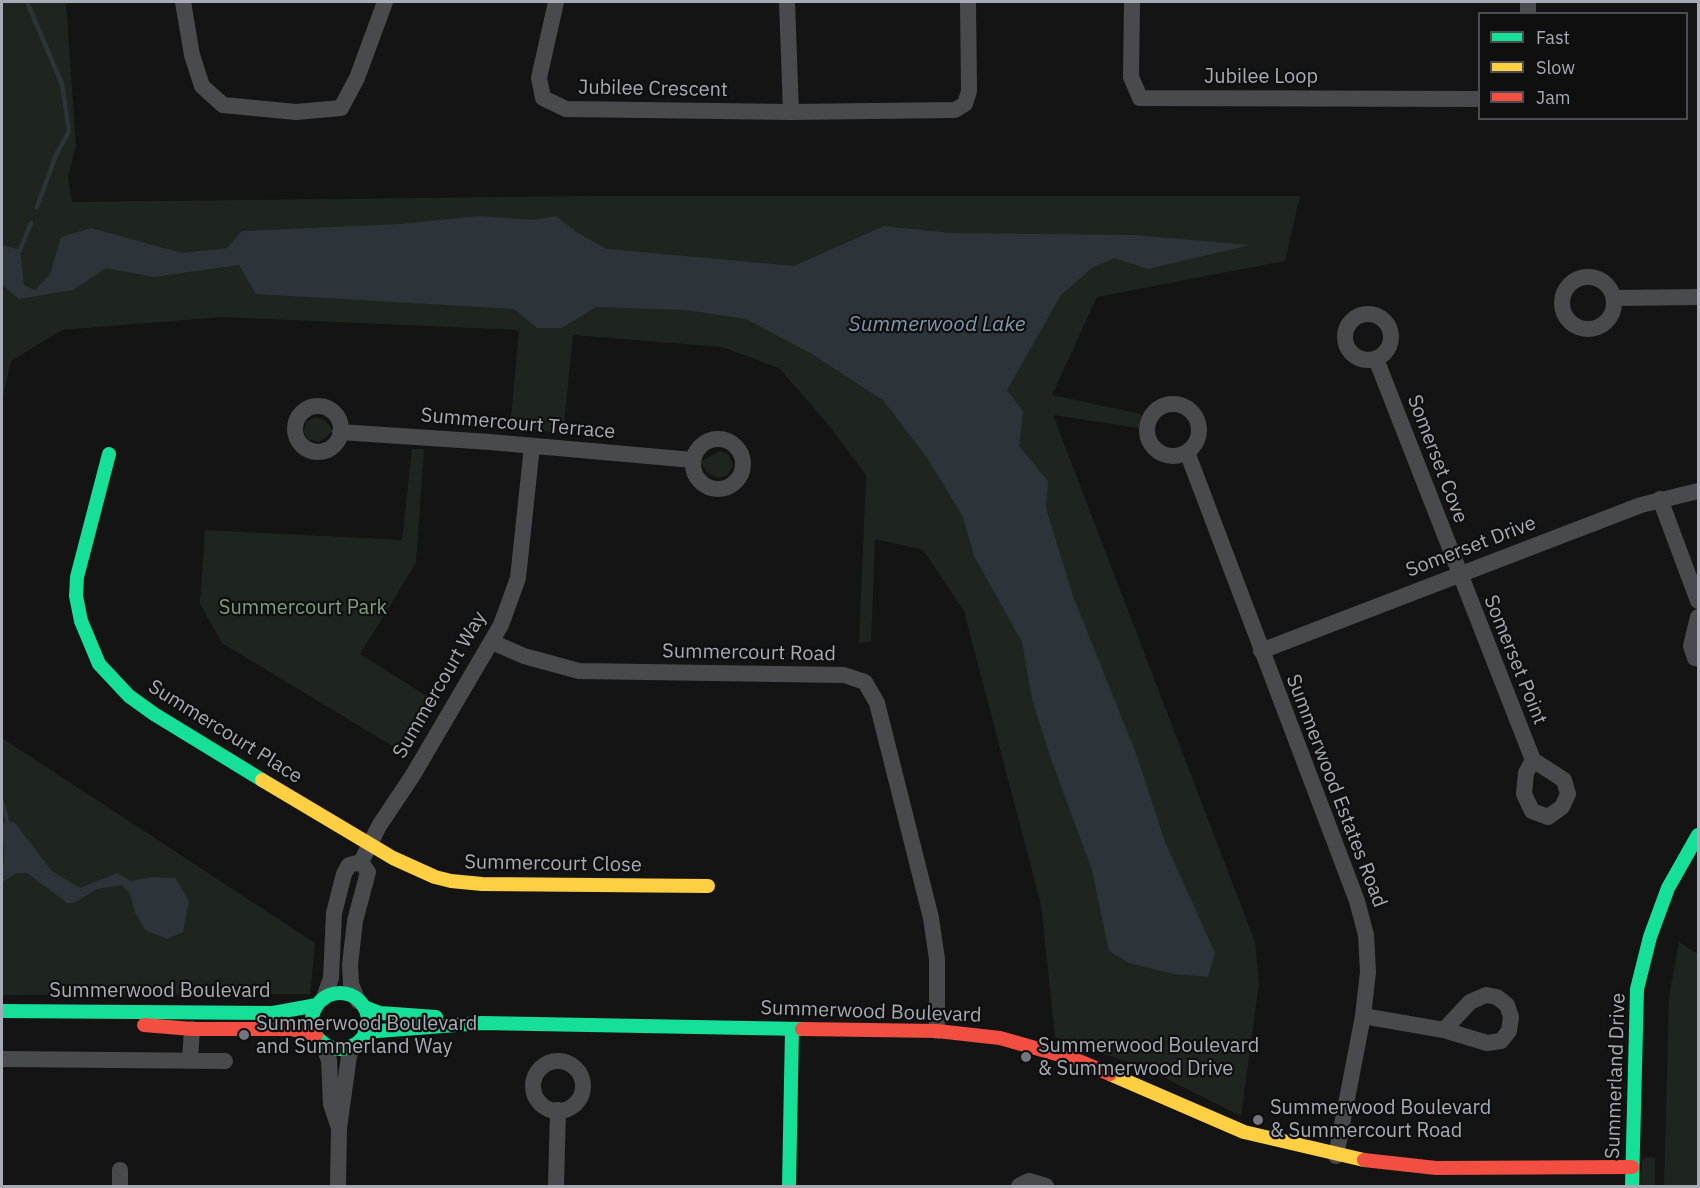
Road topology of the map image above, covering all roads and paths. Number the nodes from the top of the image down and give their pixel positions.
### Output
1 (183, 2) edge
2 (385, 2) edge
3 (556, 2) edge
4 (787, 2) edge
5 (968, 2) edge
6 (1132, 2) edge
7 (1478, 99) edge
8 (791, 112) junction
9 (1698, 297) edge
10 (1614, 298) dead end
11 (1376, 359) dead end
12 (340, 432) dead end
13 (532, 446) junction
14 (1187, 452) dead end
15 (108, 454) dead end
16 (693, 460) dead end
17 (1698, 491) edge
18 (1660, 499) junction
19 (1459, 574) junction
20 (1698, 601) edge
21 (1698, 617) edge
22 (492, 642) junction
23 (1261, 651) junction
24 (1698, 659) edge
25 (1533, 760) dead end
26 (1698, 835) edge
27 (370, 845) junction
28 (361, 862) junction
29 (708, 886) dead end
30 (320, 1002) junction
31 (361, 1004) junction
32 (2, 1011) edge
33 (1364, 1016) junction
34 (482, 1023) junction
35 (2, 1024) edge
36 (192, 1029) junction
37 (792, 1029) junction
38 (1444, 1030) dead end
39 (937, 1031) junction
40 (364, 1032) junction
41 (319, 1039) junction
42 (353, 1046) junction
43 (2, 1059) edge
44 (190, 1060) junction
45 (225, 1061) dead end
46 (558, 1110) dead end
47 (339, 1128) junction
48 (1336, 1156) junction
49 (1632, 1167) junction
50 (338, 1186) edge
51 (556, 1186) edge
52 (789, 1186) edge
53 (1019, 1186) edge
54 (1046, 1186) edge
55 (1632, 1186) edge

1 - 2 street
3 - 8 street, Jubilee Crescent
4 - 8 street
5 - 8 street, Jubilee Crescent
6 - 7 street, Jubilee Loop
9 - 10 street
11 - 19 street, Somerset Cove
12 - 13 street, Summercourt Terrace
13 - 16 street, Summercourt Terrace
13 - 22 street, Summercourt Way
14 - 23 street, Summerwood Estates Road
15 - 27 street, Summercourt Place
17 - 18 street, Somerset Drive
18 - 19 street, Somerset Drive
18 - 20 street
19 - 23 street, Somerset Drive
19 - 25 street, Somerset Point
21 - 24 street
22 - 27 street, Summercourt Way
22 - 39 street, Summercourt Road
23 - 33 street, Summerwood Estates Road
26 - 49 street, Summerland Drive
27 - 28 street, Summercourt Way
27 - 29 street, Summercourt Close
28 - 30 street, Summercourt Way
28 - 31 street
30 - 31 street
30 - 32 street, Summerwood Boulevard
30 - 41 street
31 - 34 street, Summerwood Boulevard
31 - 40 street
33 - 38 street
33 - 48 street, Summerwood Estates Road
34 - 37 street, Summerwood Boulevard
34 - 40 street, Summerwood Boulevard
35 - 36 street, Summerwood Boulevard
36 - 41 street, Summerwood Boulevard
36 - 44 street, Summerwood Boulevard
37 - 39 street, Summerwood Boulevard
37 - 52 street
39 - 48 street, Summerwood Boulevard
40 - 42 street
41 - 42 street
41 - 47 street
42 - 47 street
43 - 44 street
44 - 45 street
46 - 51 street
47 - 50 street
48 - 49 street, Summerwood Boulevard
49 - 55 street, Summerland Drive
53 - 54 street

